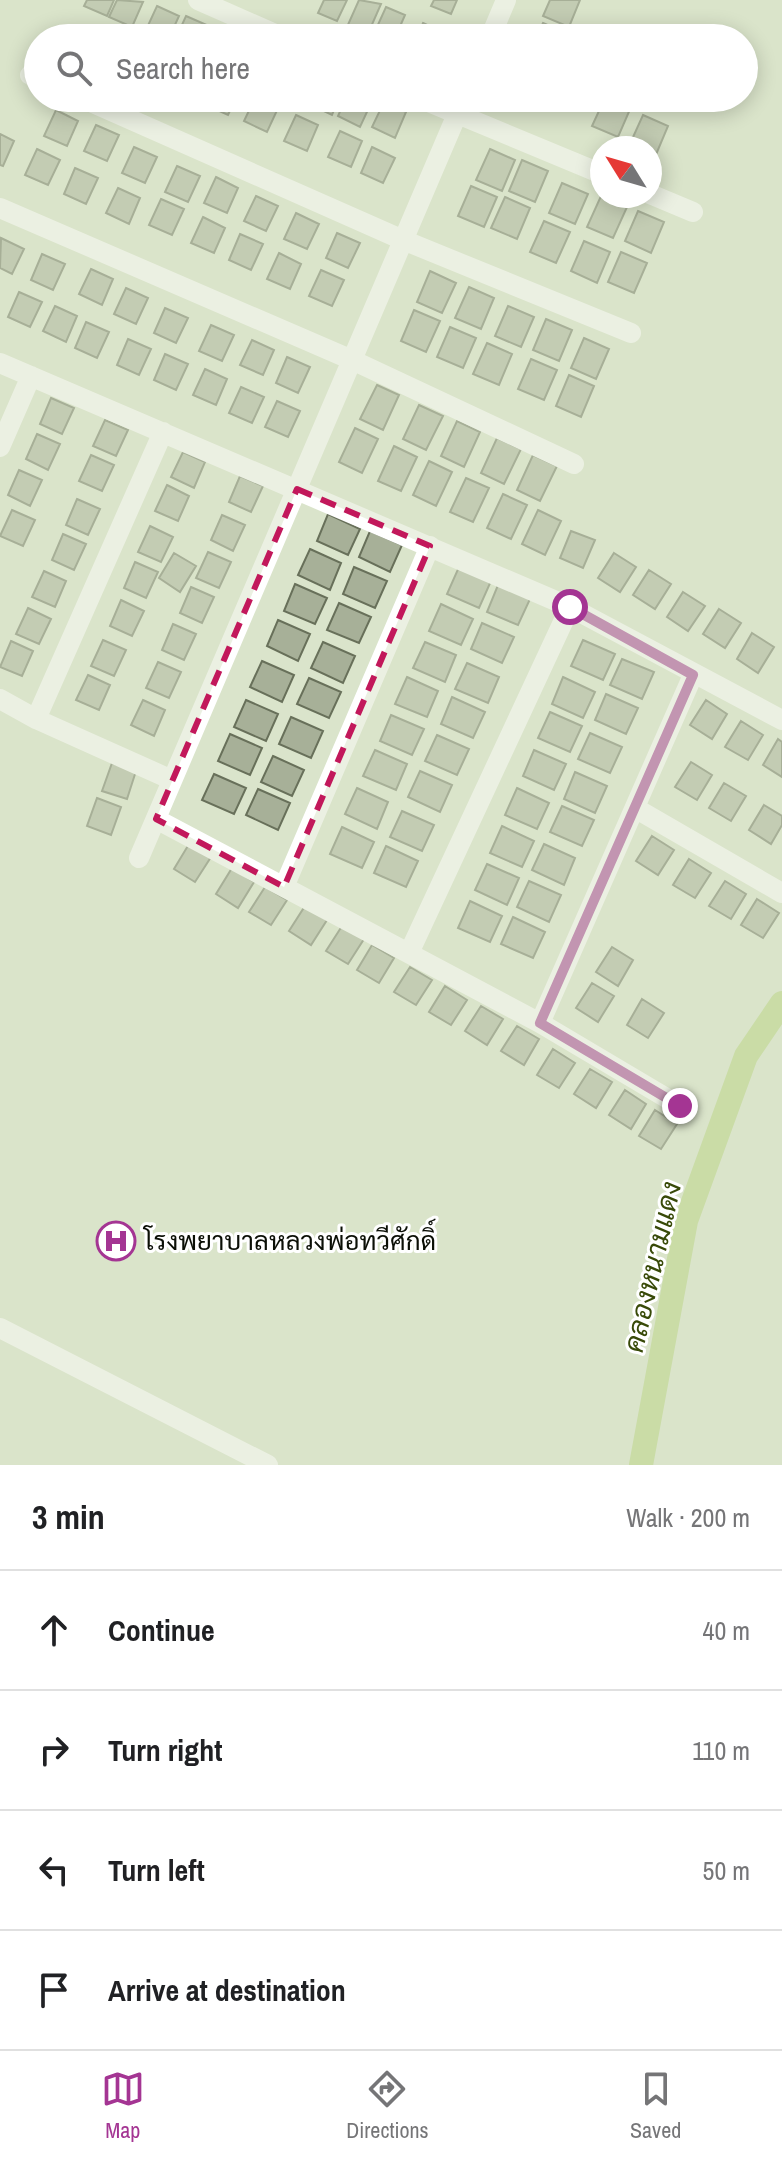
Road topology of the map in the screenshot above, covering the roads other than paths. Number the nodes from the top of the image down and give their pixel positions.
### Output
1 (198, 0) edge
2 (506, 0) edge
3 (252, 24) edge
4 (496, 24) edge
5 (114, 112) edge
6 (457, 112) edge
7 (473, 112) edge
8 (590, 168) edge
9 (662, 199) edge
10 (0, 208) edge
11 (693, 212) dead end
12 (403, 240) junction
13 (631, 333) dead end
14 (352, 360) junction
15 (0, 363) edge
16 (31, 376) junction
17 (163, 432) junction
18 (0, 447) edge
19 (574, 464) dead end
20 (297, 489) junction
21 (430, 546) junction
22 (570, 607) junction
23 (693, 675) junction
24 (0, 699) edge
25 (36, 719) junction
26 (782, 720) edge
27 (172, 780) junction
28 (635, 808) junction
29 (156, 819) junction
30 (139, 858) dead end
31 (284, 887) junction
32 (782, 893) edge
33 (409, 953) junction
34 (540, 1023) junction
35 (680, 1106) dead end
36 (3, 1336) edge
37 (268, 1465) edge

1 - 3 street
2 - 4 street
5 - 12 street
6 - 12 street
7 - 8 street
9 - 11 street
10 - 14 street
12 - 13 street
12 - 14 street
14 - 19 street
14 - 20 street
15 - 16 street
16 - 17 street
16 - 18 street
17 - 20 street
17 - 25 street
20 - 21 street
20 - 27 street
21 - 22 street
21 - 31 street
22 - 23 street
22 - 33 street
23 - 26 street
23 - 28 street
24 - 25 street
25 - 27 street
27 - 29 street
28 - 32 street
28 - 34 street
29 - 30 street
29 - 31 street
31 - 33 street
33 - 34 street
34 - 35 street
36 - 37 street

